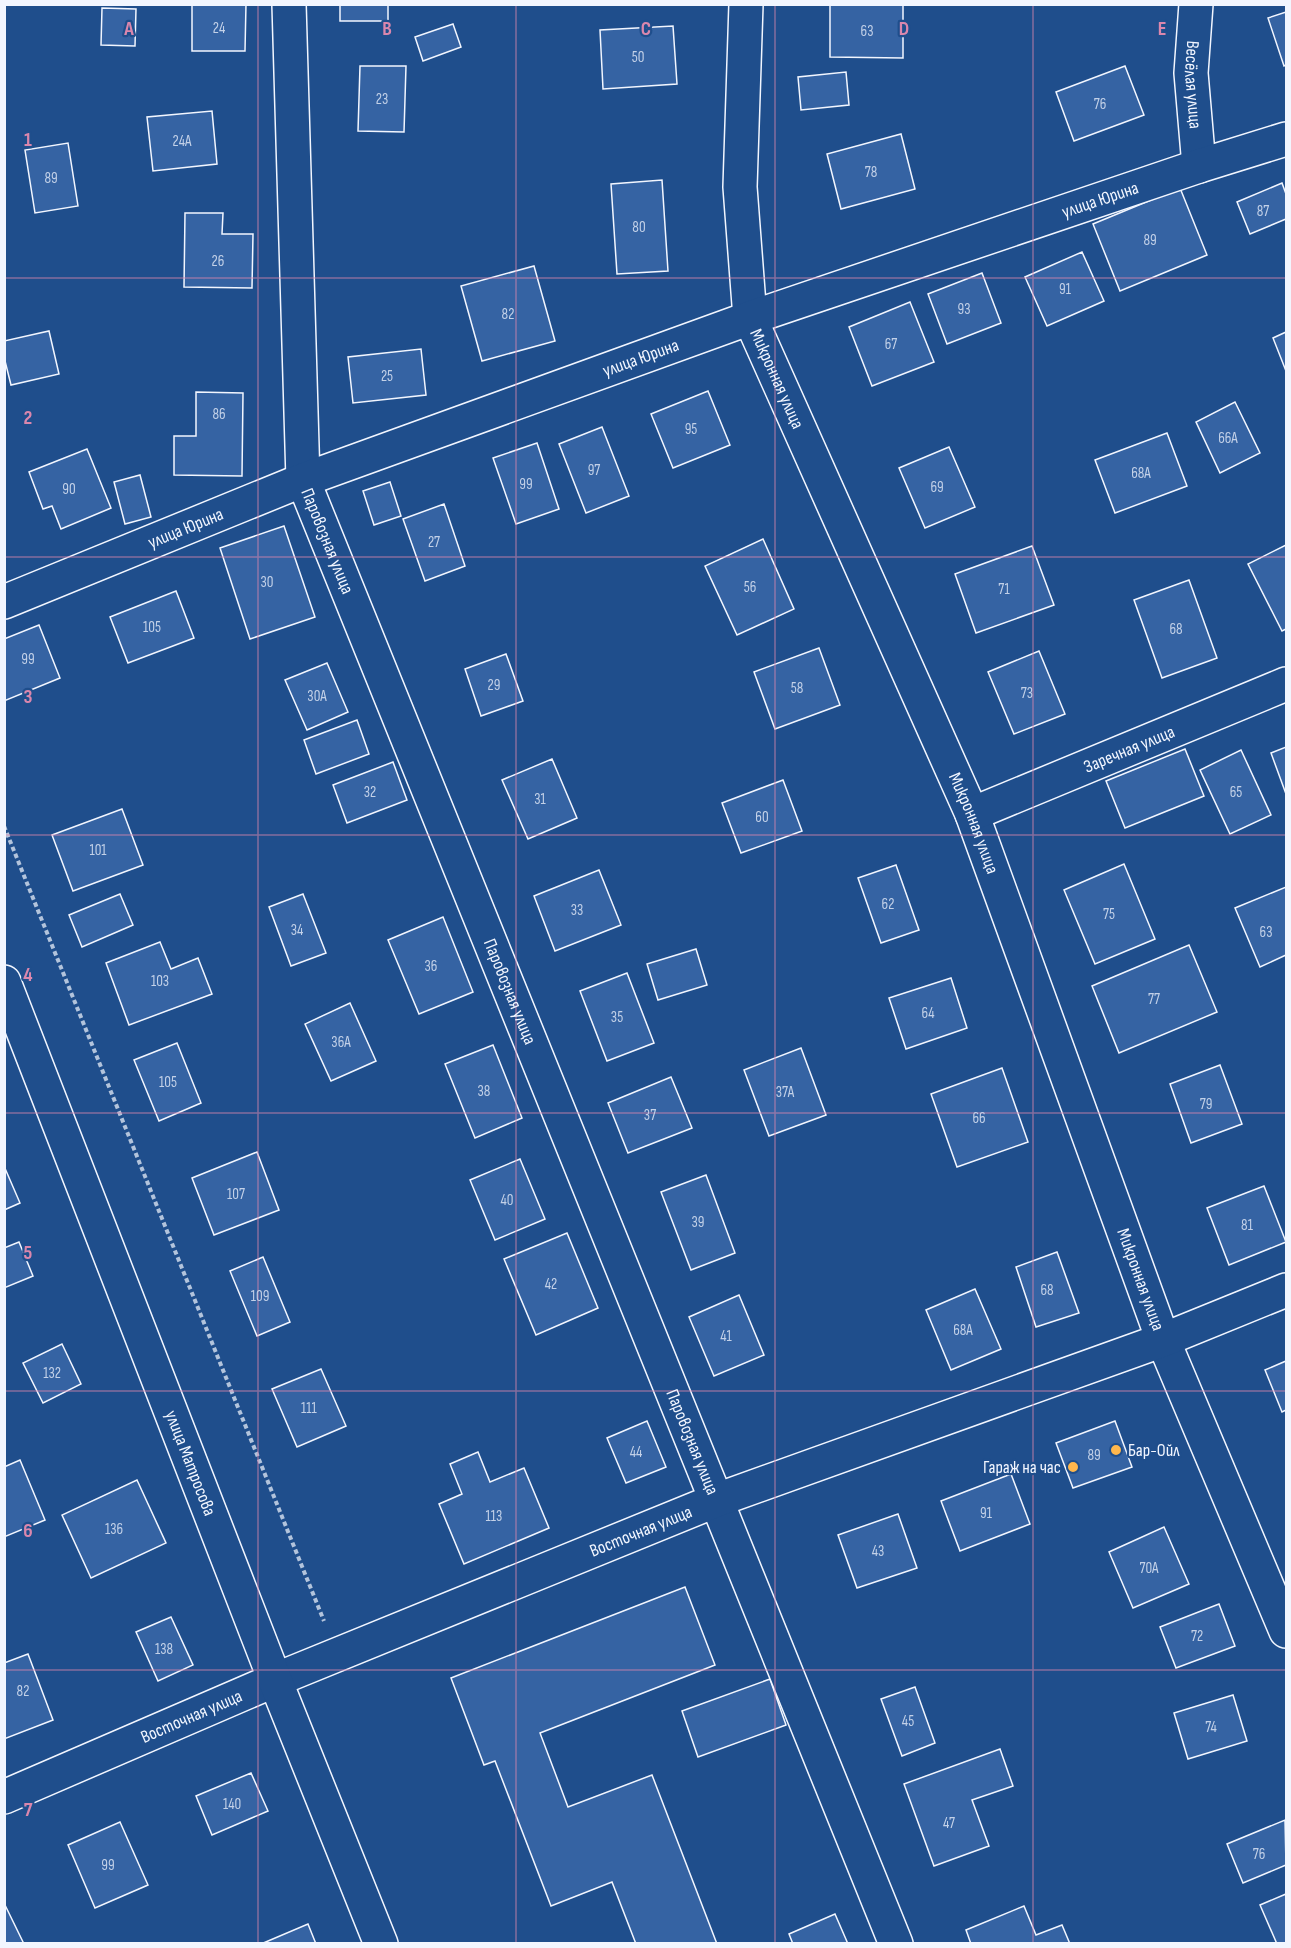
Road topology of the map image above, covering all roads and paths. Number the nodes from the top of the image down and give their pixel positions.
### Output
1 (289, 4) edge
2 (746, 4) edge
3 (1196, 4) edge
4 (1287, 139) edge
5 (1199, 166) junction
6 (750, 318) junction
7 (303, 480) junction
8 (4, 602) edge
9 (1287, 684) edge
10 (972, 814) junction
11 (4, 826) edge
12 (4, 982) edge
13 (1287, 1290) edge
14 (1163, 1340) junction
15 (717, 1500) junction
16 (324, 1621) dead end
17 (1287, 1631) edge
18 (275, 1680) junction
19 (4, 1797) edge
20 (381, 1944) edge
21 (896, 1944) edge

1 - 7 street, Паровозная улица
2 - 6 street, Микронная улица
3 - 5 street, Весёлая улица
4 - 5 street, улица Юрина
5 - 6 street, улица Юрина
6 - 7 street, улица Юрина
6 - 10 street, Микронная улица
7 - 8 street, улица Юрина
7 - 15 street, Паровозная улица
9 - 10 street, Заречная улица
10 - 14 street, Микронная улица
11 - 16 path
12 - 18 street, улица Матросова
13 - 14 street, Восточная улица
14 - 15 street, Восточная улица
14 - 17 street, Микронная улица
15 - 18 street, Восточная улица
15 - 21 street, Паровозная улица
18 - 19 street, Восточная улица
18 - 20 street, улица Матросова

